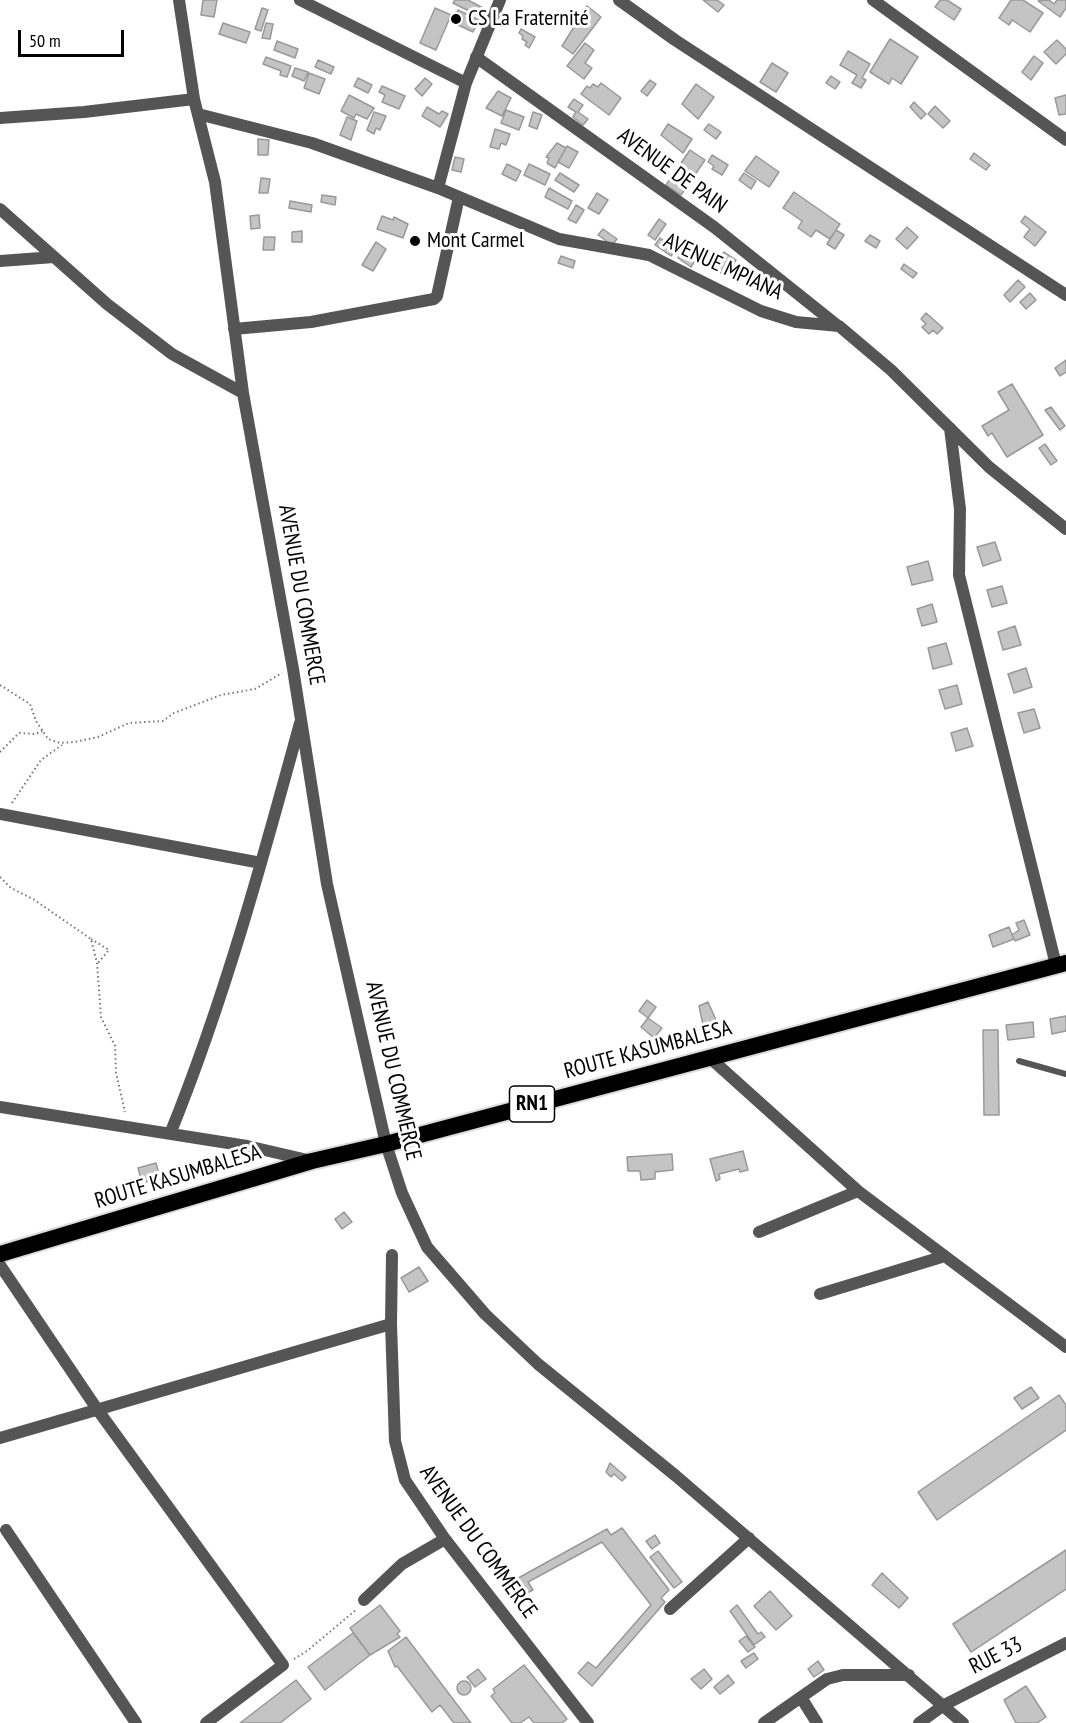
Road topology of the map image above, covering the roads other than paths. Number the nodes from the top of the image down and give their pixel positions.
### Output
1 (179, 0) edge
2 (300, 0) edge
3 (500, 0) edge
4 (619, 0) edge
5 (873, 0) edge
6 (476, 57) junction
7 (466, 83) junction
8 (194, 99) junction
9 (198, 114) junction
10 (0, 118) edge
11 (1066, 140) edge
12 (438, 188) junction
13 (459, 197) junction
14 (0, 209) edge
15 (54, 256) junction
16 (0, 261) edge
17 (1066, 295) edge
18 (839, 326) junction
19 (234, 329) junction
20 (243, 393) junction
21 (950, 428) junction
22 (1066, 529) edge
23 (301, 719) junction
24 (2, 814) edge
25 (261, 863) junction
26 (1061, 964) edge
27 (709, 1057) junction
28 (1019, 1061) dead end
29 (1066, 1074) edge
30 (0, 1107) edge
31 (170, 1134) junction
32 (386, 1144) junction
33 (312, 1161) junction
34 (858, 1191) junction
35 (759, 1232) dead end
36 (0, 1254) edge
37 (392, 1255) dead end
38 (945, 1256) junction
39 (0, 1265) edge
40 (820, 1294) dead end
41 (391, 1324) junction
42 (1066, 1347) edge
43 (97, 1409) junction
44 (0, 1438) edge
45 (6, 1530) dead end
46 (749, 1538) junction
47 (445, 1539) junction
48 (364, 1600) road end
49 (670, 1609) dead end
50 (1066, 1643) edge
51 (909, 1675) junction
52 (802, 1699) junction
53 (944, 1705) junction
54 (136, 1723) edge
55 (206, 1723) edge
56 (588, 1723) edge
57 (764, 1723) edge
58 (818, 1723) edge
59 (919, 1723) edge
60 (963, 1723) edge

1 - 8 street, AVENUE DU COMMERCE
2 - 7 street
3 - 6 street
4 - 17 street
5 - 11 street
6 - 7 street
6 - 18 street, AVENUE DE PAIN
7 - 12 street
8 - 9 street, AVENUE DU COMMERCE
8 - 10 street
9 - 12 street, AVENUE MPIANA
9 - 19 street, AVENUE DU COMMERCE
12 - 13 street, AVENUE MPIANA
13 - 18 street, AVENUE MPIANA
13 - 19 street
14 - 15 street
15 - 16 street
15 - 20 street
18 - 21 street
19 - 20 street, AVENUE DU COMMERCE
20 - 23 street, AVENUE DU COMMERCE
21 - 22 street
21 - 26 street
23 - 25 street
23 - 32 street, AVENUE DU COMMERCE
24 - 25 street
25 - 31 street
26 - 27 highway, ROUTE KASUMBALESA / RN1
27 - 32 highway, ROUTE KASUMBALESA / RN1
27 - 34 street
28 - 29 lane
30 - 31 street
31 - 33 street
32 - 33 highway, ROUTE KASUMBALESA / RN1
32 - 46 street, AVENUE DU COMMERCE
33 - 36 highway, ROUTE KASUMBALESA / RN1
34 - 35 street
34 - 38 street
37 - 41 street, AVENUE DU COMMERCE
38 - 40 street
38 - 42 street
39 - 43 street
41 - 43 street
41 - 47 street, AVENUE DU COMMERCE
43 - 44 street
43 - 55 street
45 - 54 street
46 - 49 street
46 - 51 street, AVENUE DU COMMERCE
47 - 48 street
47 - 56 street, AVENUE DU COMMERCE
50 - 53 street, RUE 33
51 - 52 street
51 - 53 street, AVENUE DU COMMERCE
52 - 57 street
52 - 58 street
53 - 59 street, RUE 33
53 - 60 street, AVENUE DU COMMERCE

